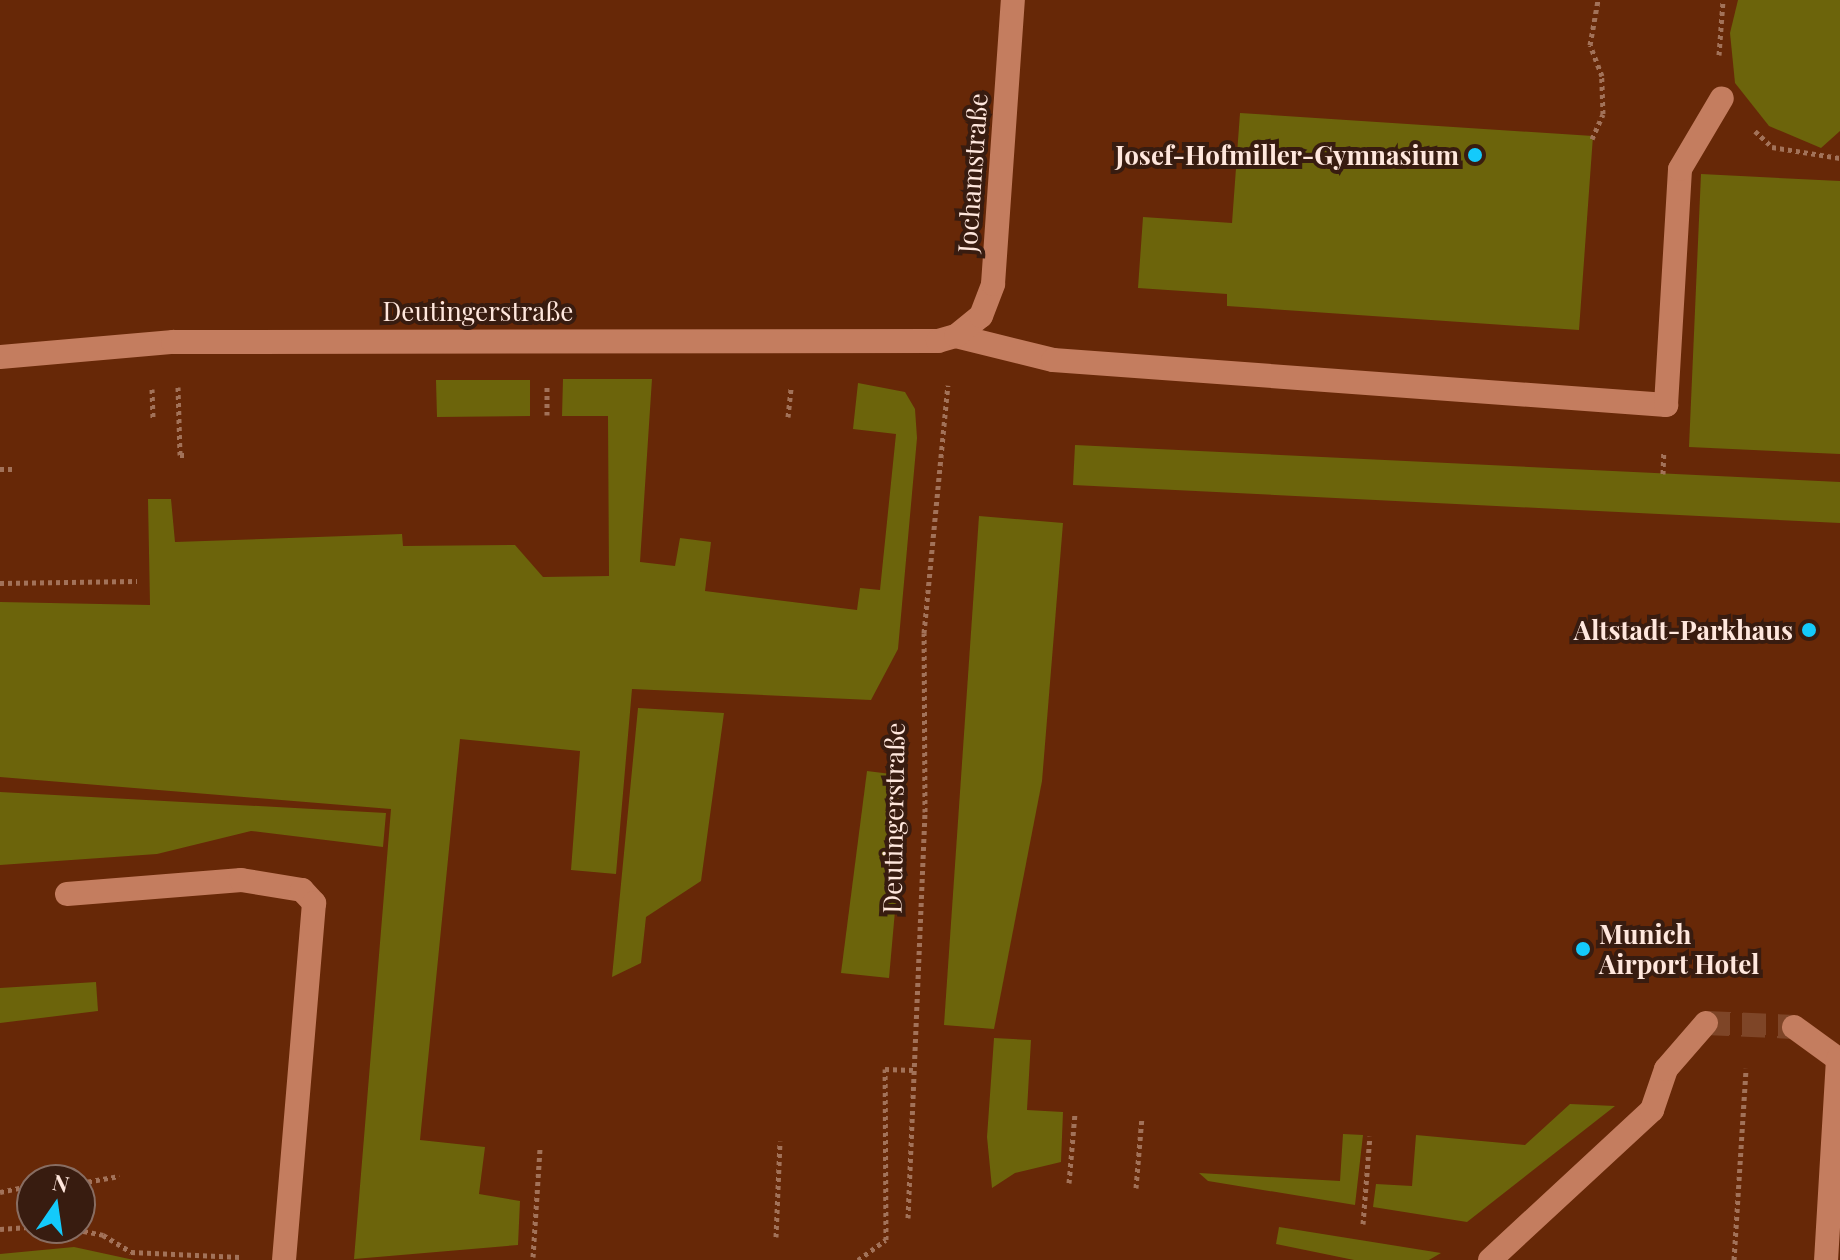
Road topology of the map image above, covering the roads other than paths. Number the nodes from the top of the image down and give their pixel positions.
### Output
1 (1013, 0) edge
2 (1722, 98) dead end
3 (956, 336) junction
4 (0, 357) edge
5 (67, 894) dead end
6 (1706, 1023) dead end
7 (1794, 1027) tunnel mouth
8 (284, 1260) edge
9 (1490, 1260) edge
10 (1826, 1260) edge

1 - 3 street, Jochamstraße
2 - 3 street
3 - 4 street, Deutingerstraße
5 - 8 street
6 - 9 street
7 - 10 street

